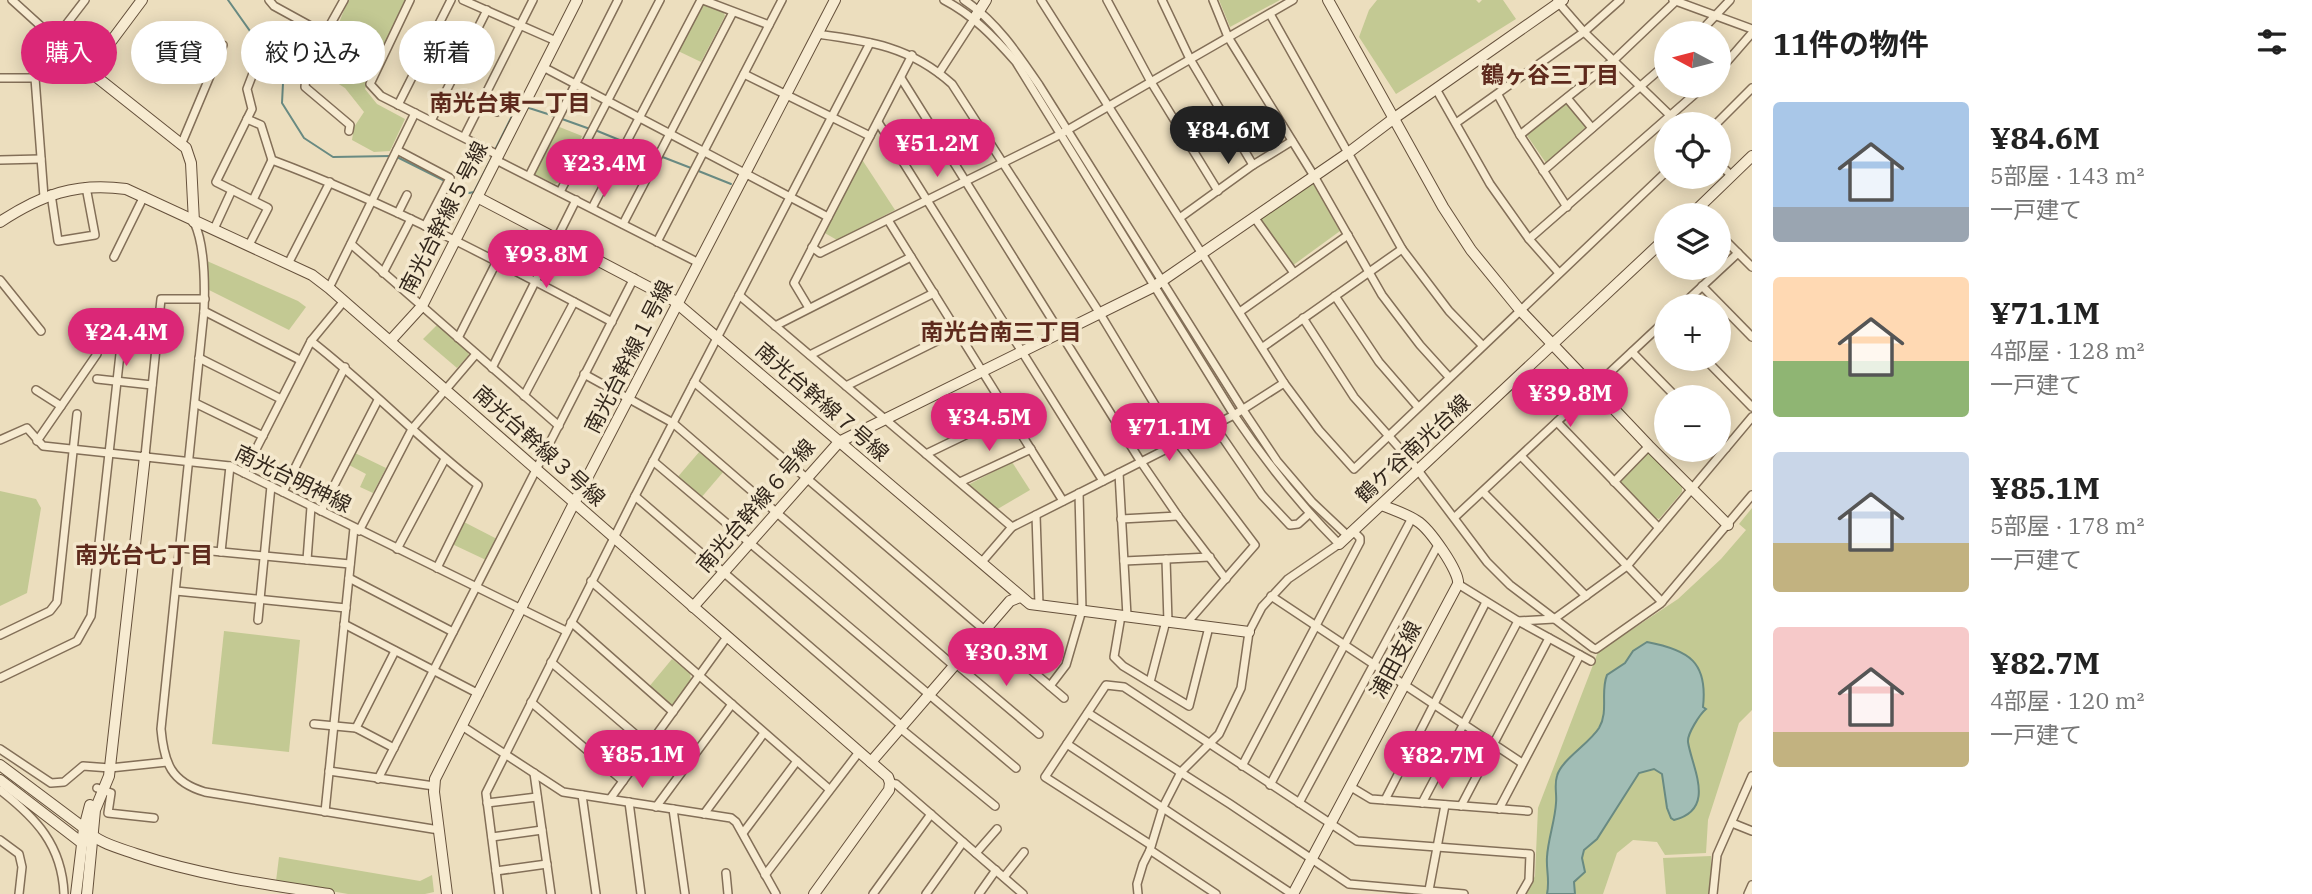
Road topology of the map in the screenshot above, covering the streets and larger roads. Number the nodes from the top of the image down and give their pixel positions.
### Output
1 (85, 0) edge
2 (142, 0) edge
3 (269, 0) edge
4 (410, 0) edge
5 (451, 0) edge
6 (463, 0) edge
7 (533, 0) edge
8 (577, 0) edge
9 (618, 0) edge
10 (660, 0) edge
11 (702, 0) edge
12 (782, 0) edge
13 (835, 0) edge
14 (944, 0) edge
15 (964, 0) edge
16 (986, 0) edge
17 (1041, 0) edge
18 (1108, 0) edge
19 (1162, 0) edge
20 (1213, 0) edge
21 (1293, 0) edge
22 (1328, 0) edge
23 (1620, 0) edge
24 (1730, 0) edge
25 (16, 1) edge
26 (341, 1) edge
27 (1560, 1) edge
28 (1674, 1) edge
29 (487, 10) junction
30 (733, 12) junction
31 (1270, 14) junction
32 (977, 15) junction
33 (1716, 16) junction
34 (302, 21) edge
35 (332, 21) edge
36 (1711, 21) edge
37 (769, 25) junction
38 (521, 26) junction
39 (1752, 31) edge
40 (1584, 32) junction
41 (117, 34) edge
42 (817, 34) junction
43 (1228, 37) junction
44 (556, 41) junction
45 (870, 43) junction
46 (912, 55) junction
47 (1731, 56) edge
48 (1190, 59) junction
49 (1614, 60) junction
50 (543, 67) junction
51 (939, 73) junction
52 (744, 74) junction
53 (1654, 74) edge
54 (0, 78) edge
55 (901, 78) junction
56 (1152, 82) junction
57 (104, 84) edge
58 (206, 84) edge
59 (249, 84) edge
60 (305, 84) edge
61 (575, 85) junction
62 (1640, 86) junction
63 (1752, 88) edge
64 (1436, 89) junction
65 (786, 95) junction
66 (1498, 95) junction
67 (1567, 98) junction
68 (1690, 98) edge
69 (607, 101) junction
70 (398, 104) junction
71 (481, 104) junction
72 (1110, 106) junction
73 (497, 112) dead end
74 (1666, 112) edge
75 (1675, 112) edge
76 (1728, 112) edge
77 (415, 113) junction
78 (831, 117) junction
79 (639, 118) junction
80 (247, 119) junction
81 (1393, 119) junction
82 (431, 121) junction
83 (878, 122) junction
84 (1457, 123) junction
85 (1592, 128) junction
86 (1654, 130) edge
87 (349, 131) dead end
88 (1065, 132) junction
89 (670, 134) junction
90 (1520, 135) junction
91 (870, 136) junction
92 (464, 137) junction
93 (1292, 141) junction
94 (181, 145) junction
95 (703, 152) junction
96 (1348, 153) junction
97 (395, 154) junction
98 (495, 155) junction
99 (1752, 156) edge
100 (41, 159) junction
101 (0, 160) edge
102 (272, 160) junction
103 (1004, 162) junction
104 (1253, 165) junction
105 (1543, 171) junction
106 (745, 174) junction
107 (529, 176) junction
108 (1314, 176) junction
109 (1732, 176) joint
110 (965, 181) junction
111 (330, 182) junction
112 (1654, 183) edge
113 (86, 187) junction
114 (232, 190) junction
115 (1218, 191) junction
116 (561, 192) junction
117 (407, 195) dead end
118 (47, 196) junction
119 (144, 196) junction
120 (477, 197) junction
121 (790, 197) junction
122 (253, 200) junction
123 (372, 200) junction
124 (576, 200) junction
125 (927, 200) junction
126 (1706, 203) edge
127 (1567, 207) junction
128 (592, 208) junction
129 (398, 213) junction
130 (828, 217) junction
131 (1181, 217) junction
132 (1254, 217) junction
133 (411, 219) junction
134 (888, 219) junction
135 (0, 222) edge
136 (194, 222) junction
137 (623, 224) junction
138 (425, 226) junction
139 (214, 229) junction
140 (1348, 235) junction
141 (556, 238) junction
142 (1529, 239) junction
143 (455, 240) junction
144 (657, 242) junction
145 (352, 244) junction
146 (249, 245) junction
147 (1731, 246) edge
148 (812, 247) junction
149 (1402, 249) junction
150 (1654, 250) edge
151 (1202, 253) junction
152 (1738, 253) junction
153 (114, 257) dead end
154 (911, 257) junction
155 (497, 261) junction
156 (699, 263) junction
157 (288, 264) junction
158 (1752, 267) edge
159 (383, 272) junction
160 (1369, 272) junction
161 (1294, 273) junction
162 (1559, 273) junction
163 (634, 278) junction
164 (0, 280) edge
165 (535, 281) junction
166 (1158, 284) junction
167 (1702, 286) junction
168 (328, 288) junction
169 (934, 293) junction
170 (1694, 294) edge
171 (739, 295) junction
172 (1335, 296) junction
173 (205, 299) junction
174 (344, 301) junction
175 (574, 302) junction
176 (678, 303) junction
177 (422, 306) junction
178 (809, 308) junction
179 (1520, 310) junction
180 (204, 311) junction
181 (1241, 311) junction
182 (1099, 312) junction
183 (1303, 318) junction
184 (612, 322) junction
185 (775, 326) junction
186 (41, 331) dead end
187 (957, 331) junction
188 (1654, 331) edge
189 (1060, 332) junction
190 (717, 337) junction
191 (1752, 337) edge
192 (458, 338) junction
193 (391, 340) junction
194 (311, 341) junction
195 (1553, 343) junction
196 (1482, 345) junction
197 (1263, 347) junction
198 (1021, 351) junction
199 (1632, 352) junction
200 (97, 354) dead end
201 (120, 354) dead end
202 (476, 354) junction
203 (810, 355) junction
204 (199, 358) junction
205 (300, 360) junction
206 (345, 367) junction
207 (492, 368) junction
208 (982, 371) junction
209 (1717, 371) edge
210 (584, 373) junction
211 (1450, 377) junction
212 (97, 379) dead end
213 (117, 381) junction
214 (694, 382) junction
215 (1284, 383) junction
216 (152, 385) junction
217 (1664, 385) edge
218 (846, 386) junction
219 (1595, 387) junction
220 (36, 390) dead end
221 (446, 390) junction
222 (524, 396) junction
223 (629, 398) junction
224 (281, 399) junction
225 (379, 400) junction
226 (195, 403) junction
227 (61, 406) junction
228 (1418, 407) junction
229 (1752, 407) edge
230 (1243, 410) junction
231 (1009, 414) junction
232 (77, 415) dead end
233 (1234, 415) junction
234 (1752, 416) edge
235 (886, 420) junction
236 (1558, 422) junction
237 (673, 423) junction
238 (1214, 425) junction
239 (559, 426) junction
240 (412, 429) junction
241 (263, 436) junction
242 (1387, 436) junction
243 (0, 440) edge
244 (37, 441) junction
245 (839, 442) junction
246 (1731, 442) edge
247 (1178, 443) junction
248 (1649, 446) junction
249 (74, 449) junction
250 (1031, 449) junction
251 (110, 453) junction
252 (926, 454) junction
253 (145, 456) junction
254 (1521, 456) junction
255 (445, 459) junction
256 (188, 460) junction
257 (653, 461) junction
258 (1141, 462) junction
259 (1714, 462) edge
260 (230, 466) junction
261 (536, 470) junction
262 (1418, 471) junction
263 (244, 473) junction
264 (1119, 473) junction
265 (806, 478) junction
266 (1103, 481) junction
267 (960, 482) junction
268 (1614, 482) junction
269 (271, 486) junction
270 (1692, 488) junction
271 (283, 492) junction
272 (1483, 492) junction
273 (1079, 493) junction
274 (1752, 495) edge
275 (635, 496) junction
276 (1063, 501) junction
277 (575, 503) junction
278 (1382, 505) junction
279 (311, 507) junction
280 (321, 511) junction
281 (777, 511) junction
282 (1309, 514) junction
283 (1036, 515) junction
284 (1178, 516) junction
285 (1455, 517) junction
286 (1412, 518) junction
287 (1121, 519) junction
288 (1728, 525) junction
289 (1012, 527) junction
290 (1659, 528) junction
291 (356, 529) junction
292 (1351, 533) junction
293 (614, 538) junction
294 (750, 542) junction
295 (1339, 544) junction
296 (1438, 545) junction
297 (180, 548) junction
298 (397, 550) junction
299 (221, 552) junction
300 (264, 556) junction
301 (1210, 557) junction
302 (1166, 559) junction
303 (307, 560) junction
304 (1124, 561) junction
305 (981, 563) junction
306 (350, 564) junction
307 (1627, 566) junction
308 (437, 568) junction
309 (724, 571) junction
310 (349, 578) junction
311 (1226, 579) junction
312 (591, 581) junction
313 (1458, 584) junction
314 (476, 587) junction
315 (176, 590) junction
316 (1270, 596) junction
317 (1586, 596) junction
318 (1020, 597) junction
319 (260, 599) junction
320 (1662, 602) junction
321 (1486, 603) junction
322 (1039, 605) junction
323 (692, 607) junction
324 (346, 608) junction
325 (521, 610) junction
326 (1082, 610) junction
327 (1124, 616) junction
328 (258, 620) dead end
329 (1554, 620) junction
330 (1518, 621) junction
331 (571, 622) junction
332 (1167, 622) junction
333 (344, 624) junction
334 (1186, 624) junction
335 (1209, 627) junction
336 (1315, 627) junction
337 (566, 631) junction
338 (984, 631) junction
339 (453, 632) junction
340 (1249, 632) junction
341 (0, 635) edge
342 (727, 638) junction
343 (1549, 638) junction
344 (1344, 646) junction
345 (395, 651) junction
346 (1580, 655) junction
347 (1591, 661) dead end
348 (551, 662) junction
349 (955, 665) junction
350 (1373, 665) junction
351 (433, 671) junction
352 (700, 676) junction
353 (0, 678) edge
354 (1150, 682) junction
355 (1405, 685) junction
356 (1050, 686) junction
357 (479, 694) junction
358 (928, 696) junction
359 (1064, 698) dead end
360 (531, 702) junction
361 (732, 704) junction
362 (1434, 706) junction
363 (673, 712) junction
364 (1087, 713) junction
365 (314, 724) dead end
366 (1464, 724) junction
367 (334, 726) junction
368 (462, 726) junction
369 (901, 727) junction
370 (356, 728) junction
371 (764, 733) junction
372 (1039, 734) dead end
373 (1067, 744) junction
374 (1493, 744) junction
375 (1208, 745) junction
376 (649, 746) junction
377 (394, 748) junction
378 (0, 749) edge
379 (859, 752) junction
380 (505, 754) junction
381 (797, 761) junction
382 (167, 762) junction
383 (871, 762) junction
384 (1522, 763) junction
385 (0, 765) edge
386 (1242, 766) junction
387 (110, 768) junction
388 (1016, 768) dead end
389 (329, 771) junction
390 (1181, 772) junction
391 (534, 773) junction
392 (1752, 776) edge
393 (0, 779) edge
394 (378, 779) junction
395 (623, 781) junction
396 (890, 783) junction
397 (1270, 785) junction
398 (434, 786) junction
399 (1351, 787) junction
400 (99, 789) junction
401 (829, 789) junction
402 (0, 790) edge
403 (582, 795) junction
404 (537, 797) junction
405 (610, 799) junction
406 (1385, 800) junction
407 (629, 802) junction
408 (487, 803) junction
409 (1299, 803) junction
410 (1422, 803) junction
411 (1445, 805) junction
412 (995, 806) dead end
413 (1461, 806) junction
414 (656, 807) junction
415 (1163, 807) junction
416 (673, 809) junction
417 (1499, 809) junction
418 (1528, 811) dead end
419 (325, 812) junction
420 (704, 814) junction
421 (931, 814) junction
422 (154, 818) dead end
423 (1732, 823) junction
424 (1330, 824) junction
425 (83, 828) junction
426 (997, 829) dead end
427 (439, 830) junction
428 (542, 830) junction
429 (1752, 831) edge
430 (743, 833) junction
431 (492, 837) junction
432 (93, 838) junction
433 (0, 840) edge
434 (963, 842) junction
435 (82, 843) junction
436 (1437, 847) junction
437 (1151, 848) junction
438 (1024, 852) dead end
439 (976, 853) junction
440 (1311, 860) junction
441 (547, 864) junction
442 (996, 870) junction
443 (496, 871) junction
444 (726, 873) dead end
445 (765, 875) junction
446 (1004, 877) junction
447 (1752, 886) edge
448 (263, 889) edge
449 (1429, 890) junction
450 (19, 894) edge
451 (64, 894) edge
452 (76, 894) edge
453 (87, 894) edge
454 (329, 894) edge
455 (447, 894) edge
456 (499, 894) edge
457 (551, 894) edge
458 (596, 894) edge
459 (641, 894) edge
460 (685, 894) edge
461 (728, 894) edge
462 (776, 894) edge
463 (814, 894) edge
464 (873, 894) edge
465 (926, 894) edge
466 (979, 894) edge
467 (1023, 894) edge
468 (1138, 894) edge
469 (1216, 894) edge
470 (1293, 894) edge
471 (1464, 894) edge
472 (1521, 894) edge
473 (1713, 894) edge
474 (1748, 894) edge

1 - 25 street
2 - 41 street
3 - 34 street
4 - 70 street
5 - 70 street
6 - 29 street
7 - 38 street
8 - 44 street, 南光台幹線５号線
9 - 61 street
10 - 69 street
11 - 30 street
11 - 79 street
12 - 37 street
13 - 42 street, 南光台幹線１号線
14 - 32 street
15 - 32 street
16 - 32 street
17 - 72 street
18 - 56 street
19 - 48 street
20 - 43 street
21 - 31 street
22 - 81 street
23 - 40 street
24 - 33 street
26 - 35 street
27 - 40 street
27 - 64 street, 南光台幹線６号線
28 - 33 street
28 - 49 street
29 - 38 street
29 - 82 street
30 - 37 street
30 - 89 street
31 - 43 street
31 - 96 street
32 - 51 street
32 - 88 street
33 - 36 street
33 - 39 street
37 - 52 street
38 - 44 street
38 - 71 street
39 - 47 street
40 - 49 street
40 - 66 street
42 - 45 street
42 - 65 street, 南光台幹線１号線
43 - 48 street
43 - 93 street
44 - 50 street, 南光台幹線５号線
45 - 46 street
45 - 78 street
46 - 51 street
46 - 55 street
48 - 56 street
48 - 104 street
49 - 62 street
49 - 67 street
50 - 61 street
50 - 98 street, 南光台幹線５号線
51 - 103 street
52 - 65 street
52 - 95 street
53 - 62 street
54 - 100 street
55 - 83 street
55 - 110 street
56 - 72 street
56 - 115 street
57 - 94 street
58 - 94 street
59 - 80 street
60 - 87 street
61 - 69 street
61 - 107 street
62 - 74 street
62 - 85 street
63 - 76 street
64 - 81 street, 南光台幹線６号線
64 - 84 street
65 - 78 street
65 - 106 street, 南光台幹線１号線
66 - 84 street
66 - 90 street
67 - 85 street
67 - 90 street
68 - 75 street
69 - 79 street
69 - 116 street
70 - 77 street
71 - 73 street
71 - 92 street
72 - 88 street
72 - 131 street
77 - 82 street
77 - 97 street
78 - 91 street
78 - 121 street
79 - 89 street
79 - 128 street
80 - 102 street
80 - 114 street
81 - 96 street, 南光台幹線６号線
81 - 179 street
82 - 92 street
83 - 91 street
83 - 125 street
84 - 142 street
85 - 105 street
86 - 127 street
88 - 103 street
88 - 166 street
89 - 95 street
89 - 137 street
90 - 105 street
91 - 130 street
92 - 98 street
93 - 104 street
93 - 108 street
94 - 136 street
95 - 106 street
95 - 144 street
96 - 108 street, 南光台幹線６号線
96 - 149 street
97 - 123 street
97 - 138 street
98 - 107 street
98 - 120 street, 南光台幹線５号線
99 - 109 street
100 - 101 street
100 - 118 street
102 - 111 street
102 - 122 street
103 - 110 street
103 - 182 street
104 - 115 street
105 - 127 street
106 - 121 street
106 - 156 street, 南光台幹線１号線
107 - 116 street
108 - 132 street, 南光台幹線６号線
108 - 140 street
109 - 126 street
110 - 125 street
110 - 189 street
111 - 123 street
111 - 157 street
112 - 162 street
113 - 118 street, 南光台幹線３号線
113 - 118 street
113 - 119 street, 南光台幹線３号線
114 - 122 street
114 - 139 street
115 - 131 street
116 - 124 street
117 - 129 street
118 - 135 street, 南光台幹線３号線
119 - 136 street, 南光台幹線３号線
119 - 153 street
120 - 141 street, 南光台幹線７号線
120 - 143 street, 南光台幹線５号線
121 - 130 street
121 - 171 street
122 - 146 street
123 - 129 street
123 - 145 street
124 - 128 street
124 - 141 street
125 - 134 street
125 - 198 street
127 - 142 street
128 - 137 street
129 - 133 street
130 - 148 street
131 - 151 street
132 - 151 street, 南光台幹線６号線
132 - 161 street
133 - 138 street
133 - 159 street
134 - 148 street
134 - 154 street
136 - 139 street, 南光台幹線３号線
136 - 173 street
137 - 144 street
138 - 143 street
139 - 146 street, 南光台幹線３号線
140 - 160 street
140 - 161 street
141 - 163 street, 南光台幹線７号線
141 - 165 street
142 - 162 street
143 - 155 street
143 - 177 street, 南光台幹線５号線
144 - 156 street
145 - 159 street
145 - 168 street
146 - 157 street, 南光台幹線３号線
147 - 152 street
148 - 178 street
149 - 160 street
149 - 196 street
150 - 195 street, 鶴ケ谷南光台線
151 - 166 street, 南光台幹線６号線
151 - 181 street
152 - 158 street
152 - 167 street
154 - 169 street
154 - 178 street
155 - 165 street
155 - 192 street
156 - 176 street, 南光台幹線１号線
157 - 168 street, 南光台幹線３号線
159 - 177 street
160 - 172 street
160 - 211 street
161 - 181 street
162 - 179 street
163 - 176 street, 南光台幹線７号線
163 - 184 street
164 - 186 street
165 - 175 street
165 - 207 street
166 - 182 street, 南光台幹線６号線
166 - 230 street
166 - 233 street
167 - 170 street
167 - 191 street
168 - 174 street, 南光台幹線３号線
169 - 187 street
169 - 203 street
171 - 185 street
171 - 190 street
172 - 183 street
172 - 228 street
173 - 180 street
173 - 216 street
174 - 193 street, 南光台幹線３号線
174 - 194 street
175 - 184 street
175 - 222 street
176 - 190 street, 南光台幹線７号線
176 - 223 street, 南光台幹線１号線
177 - 192 street
177 - 193 street, 南光台幹線５号線
178 - 185 street
179 - 195 street
179 - 196 street
180 - 204 street
180 - 205 street
181 - 197 street
182 - 189 street, 南光台幹線６号線
182 - 247 street
183 - 197 street
183 - 242 street
184 - 210 street
185 - 203 street
187 - 208 street
187 - 218 street
188 - 199 street
189 - 198 street, 南光台幹線６号線
189 - 258 street
190 - 214 street
190 - 245 street, 南光台幹線７号線
192 - 202 street
193 - 221 street, 南光台幹線３号線
194 - 205 street
194 - 206 street
195 - 219 street
195 - 262 street, 鶴ケ谷南光台線
196 - 211 street
197 - 215 street
198 - 208 street, 南光台幹線６号線
198 - 266 street
199 - 217 street
199 - 219 street
200 - 227 street
201 - 213 street
202 - 207 street
202 - 221 street
203 - 218 street
204 - 224 street
204 - 226 street
205 - 224 street
206 - 225 street
206 - 271 street
207 - 222 street
208 - 231 street
208 - 235 street, 南光台幹線６号線
209 - 229 street
210 - 223 street
210 - 239 street
211 - 228 street
212 - 213 street
213 - 216 street
213 - 251 street
214 - 237 street
214 - 265 street
215 - 230 street
215 - 242 street
216 - 253 street
218 - 235 street
219 - 236 street
219 - 248 street
220 - 227 street
221 - 240 street
221 - 261 street, 南光台幹線３号線
222 - 239 street
223 - 237 street
223 - 277 street, 南光台幹線１号線
224 - 241 street
225 - 240 street
225 - 280 street
226 - 241 street
226 - 256 street
227 - 244 street
228 - 242 street
230 - 233 street
230 - 292 street
231 - 250 street
231 - 252 street
232 - 249 street
233 - 238 street
233 - 282 street
234 - 246 street
235 - 245 street, 南光台幹線６号線
235 - 252 street
236 - 254 street
236 - 268 street
237 - 257 street
237 - 281 street
238 - 247 street
238 - 282 street
239 - 261 street
240 - 255 street
240 - 291 street
241 - 263 street
242 - 262 street
243 - 244 street, 南光台明神線
244 - 249 street, 南光台明神線
245 - 265 street, 南光台幹線６号線
245 - 305 street, 南光台幹線７号線
247 - 258 street
247 - 311 street
248 - 268 street
248 - 270 street
249 - 251 street, 南光台明神線
249 - 341 street
250 - 267 street
250 - 276 street
251 - 253 street, 南光台明神線
251 - 353 street
252 - 267 street
253 - 256 street, 南光台明神線
253 - 387 street
254 - 272 street
254 - 307 street
255 - 298 street
255 - 308 street
256 - 260 street, 南光台明神線
256 - 297 street
257 - 275 street
257 - 294 street
258 - 264 street
258 - 284 street
259 - 270 street
260 - 263 street, 南光台明神線
260 - 299 street
261 - 277 street, 南光台幹線３号線
261 - 314 street
262 - 278 street, 鶴ケ谷南光台線
262 - 285 street
263 - 269 street, 南光台明神線
264 - 266 street
264 - 287 street
265 - 281 street, 南光台幹線６号線
265 - 338 street
266 - 273 street
267 - 289 street
268 - 290 street
269 - 271 street, 南光台明神線
269 - 300 street
270 - 288 street
270 - 290 street
271 - 279 street, 南光台明神線
272 - 285 street
272 - 317 street
273 - 276 street
273 - 326 street
274 - 288 street
275 - 293 street
275 - 309 street
276 - 283 street
277 - 293 street, 南光台幹線３号線
277 - 325 street, 南光台幹線１号線
278 - 286 street
278 - 292 street, 鶴ケ谷南光台線
279 - 280 street, 南光台明神線
279 - 303 street
280 - 291 street, 南光台明神線
281 - 294 street, 南光台幹線６号線
281 - 349 street
282 - 295 street
283 - 289 street
283 - 322 street
284 - 287 street
284 - 301 street
285 - 329 street
286 - 296 street
286 - 344 street
287 - 304 street
288 - 320 street
289 - 305 street
290 - 307 street
291 - 298 street, 南光台明神線
291 - 306 street
292 - 295 street, 鶴ケ谷南光台線
292 - 336 street
293 - 312 street
293 - 323 street, 南光台幹線３号線
294 - 309 street, 南光台幹線６号線
294 - 358 street
295 - 316 street
296 - 313 street
296 - 350 street
297 - 299 street
297 - 315 street
298 - 308 street, 南光台明神線
299 - 300 street
300 - 303 street
300 - 319 street
301 - 302 street
301 - 311 street
302 - 304 street
302 - 332 street
303 - 306 street
304 - 327 street
305 - 318 street, 南光台幹線７号線
306 - 310 street
307 - 317 street
307 - 320 street
308 - 314 street, 南光台明神線
309 - 323 street, 南光台幹線６号線
309 - 369 street
310 - 324 street
310 - 339 street
311 - 334 street
312 - 331 street
312 - 352 street
313 - 321 street
313 - 355 street, 浦田支線
314 - 325 street, 南光台明神線
314 - 339 street
315 - 319 street
315 - 382 street
316 - 336 street
316 - 340 street
317 - 329 street
318 - 322 street, 南光台幹線７号線
318 - 338 street
319 - 324 street
319 - 328 street
320 - 329 street
321 - 330 street
321 - 362 street
322 - 326 street, 南光台幹線７号線
323 - 342 street, 南光台幹線３号線
324 - 333 street
325 - 337 street, 南光台明神線
325 - 357 street, 南光台幹線１号線
326 - 327 street, 南光台幹線７号線
326 - 356 street
327 - 332 street, 南光台幹線７号線
327 - 354 street
329 - 330 street
330 - 343 street
330 - 366 street
331 - 337 street
331 - 363 street
332 - 334 street, 南光台幹線７号線
332 - 354 street
333 - 345 street
333 - 367 street
334 - 335 street, 南光台幹線７号線
335 - 340 street, 南光台幹線７号線
335 - 354 street
336 - 344 street
336 - 386 street
337 - 348 street
338 - 349 street
338 - 356 street
339 - 351 street
340 - 375 street
342 - 352 street
342 - 379 street, 南光台幹線３号線
343 - 346 street
343 - 374 street
344 - 350 street
344 - 397 street
345 - 351 street
345 - 370 street
346 - 347 street
346 - 384 street
348 - 360 street
348 - 376 street
349 - 358 street
349 - 372 street
350 - 355 street
350 - 409 street
351 - 357 street
351 - 377 street
352 - 361 street
352 - 363 street
355 - 362 street
355 - 399 street, 浦田支線
356 - 359 street
357 - 368 street, 南光台幹線１号線
358 - 369 street
358 - 388 street
360 - 380 street
360 - 395 street
361 - 371 street
361 - 414 street
362 - 366 street
362 - 406 street
363 - 376 street
364 - 373 street
364 - 375 street
364 - 390 street
365 - 367 street
366 - 374 street
366 - 410 street
367 - 370 street
367 - 389 street
368 - 380 street
368 - 398 street, 南光台幹線１号線
369 - 383 street
369 - 412 street
370 - 377 street
371 - 381 street
371 - 420 street
373 - 415 street
373 - 437 street
374 - 384 street
374 - 413 street
375 - 386 street
375 - 390 street
376 - 395 street
377 - 394 street
378 - 387 street
379 - 383 street, 南光台幹線３号線
379 - 401 street
380 - 391 street
380 - 408 street
381 - 401 street
381 - 430 street
382 - 387 street
382 - 419 street
383 - 396 street, 南光台幹線３号線
384 - 417 street
385 - 425 street
386 - 397 street
387 - 400 street
389 - 394 street
389 - 419 street
390 - 415 street
390 - 440 street
391 - 403 street
391 - 404 street
392 - 423 street
393 - 435 street
394 - 398 street
395 - 405 street
396 - 421 street
396 - 463 street
397 - 409 street
398 - 427 street
399 - 406 street
399 - 424 street, 浦田支線
400 - 422 street
400 - 425 street
400 - 432 street
401 - 445 street
402 - 451 street
403 - 405 street
403 - 458 street
404 - 408 street
404 - 428 street
405 - 407 street
406 - 410 street
407 - 414 street
407 - 459 street
408 - 431 street
409 - 424 street
410 - 411 street
411 - 413 street
411 - 436 street
413 - 417 street
414 - 416 street
415 - 437 street
415 - 470 street
416 - 420 street
416 - 460 street
417 - 418 street
419 - 427 street
420 - 430 street
421 - 434 street
421 - 464 street
423 - 429 street
423 - 473 street
424 - 436 street
424 - 440 street, 浦田支線
425 - 432 street
425 - 435 street
426 - 439 street
427 - 455 street
428 - 431 street
428 - 441 street
430 - 445 street
431 - 443 street
432 - 435 street
432 - 448 street
432 - 453 street
433 - 450 street
434 - 439 street
434 - 465 street
435 - 452 street
436 - 449 street
436 - 472 street
437 - 468 street
437 - 469 street
438 - 446 street
439 - 442 street
440 - 449 street
440 - 470 street, 浦田支線
441 - 443 street
441 - 457 street
442 - 446 street
442 - 466 street
443 - 456 street
444 - 461 street
445 - 462 street
446 - 467 street
447 - 474 street
448 - 454 street
449 - 471 street

